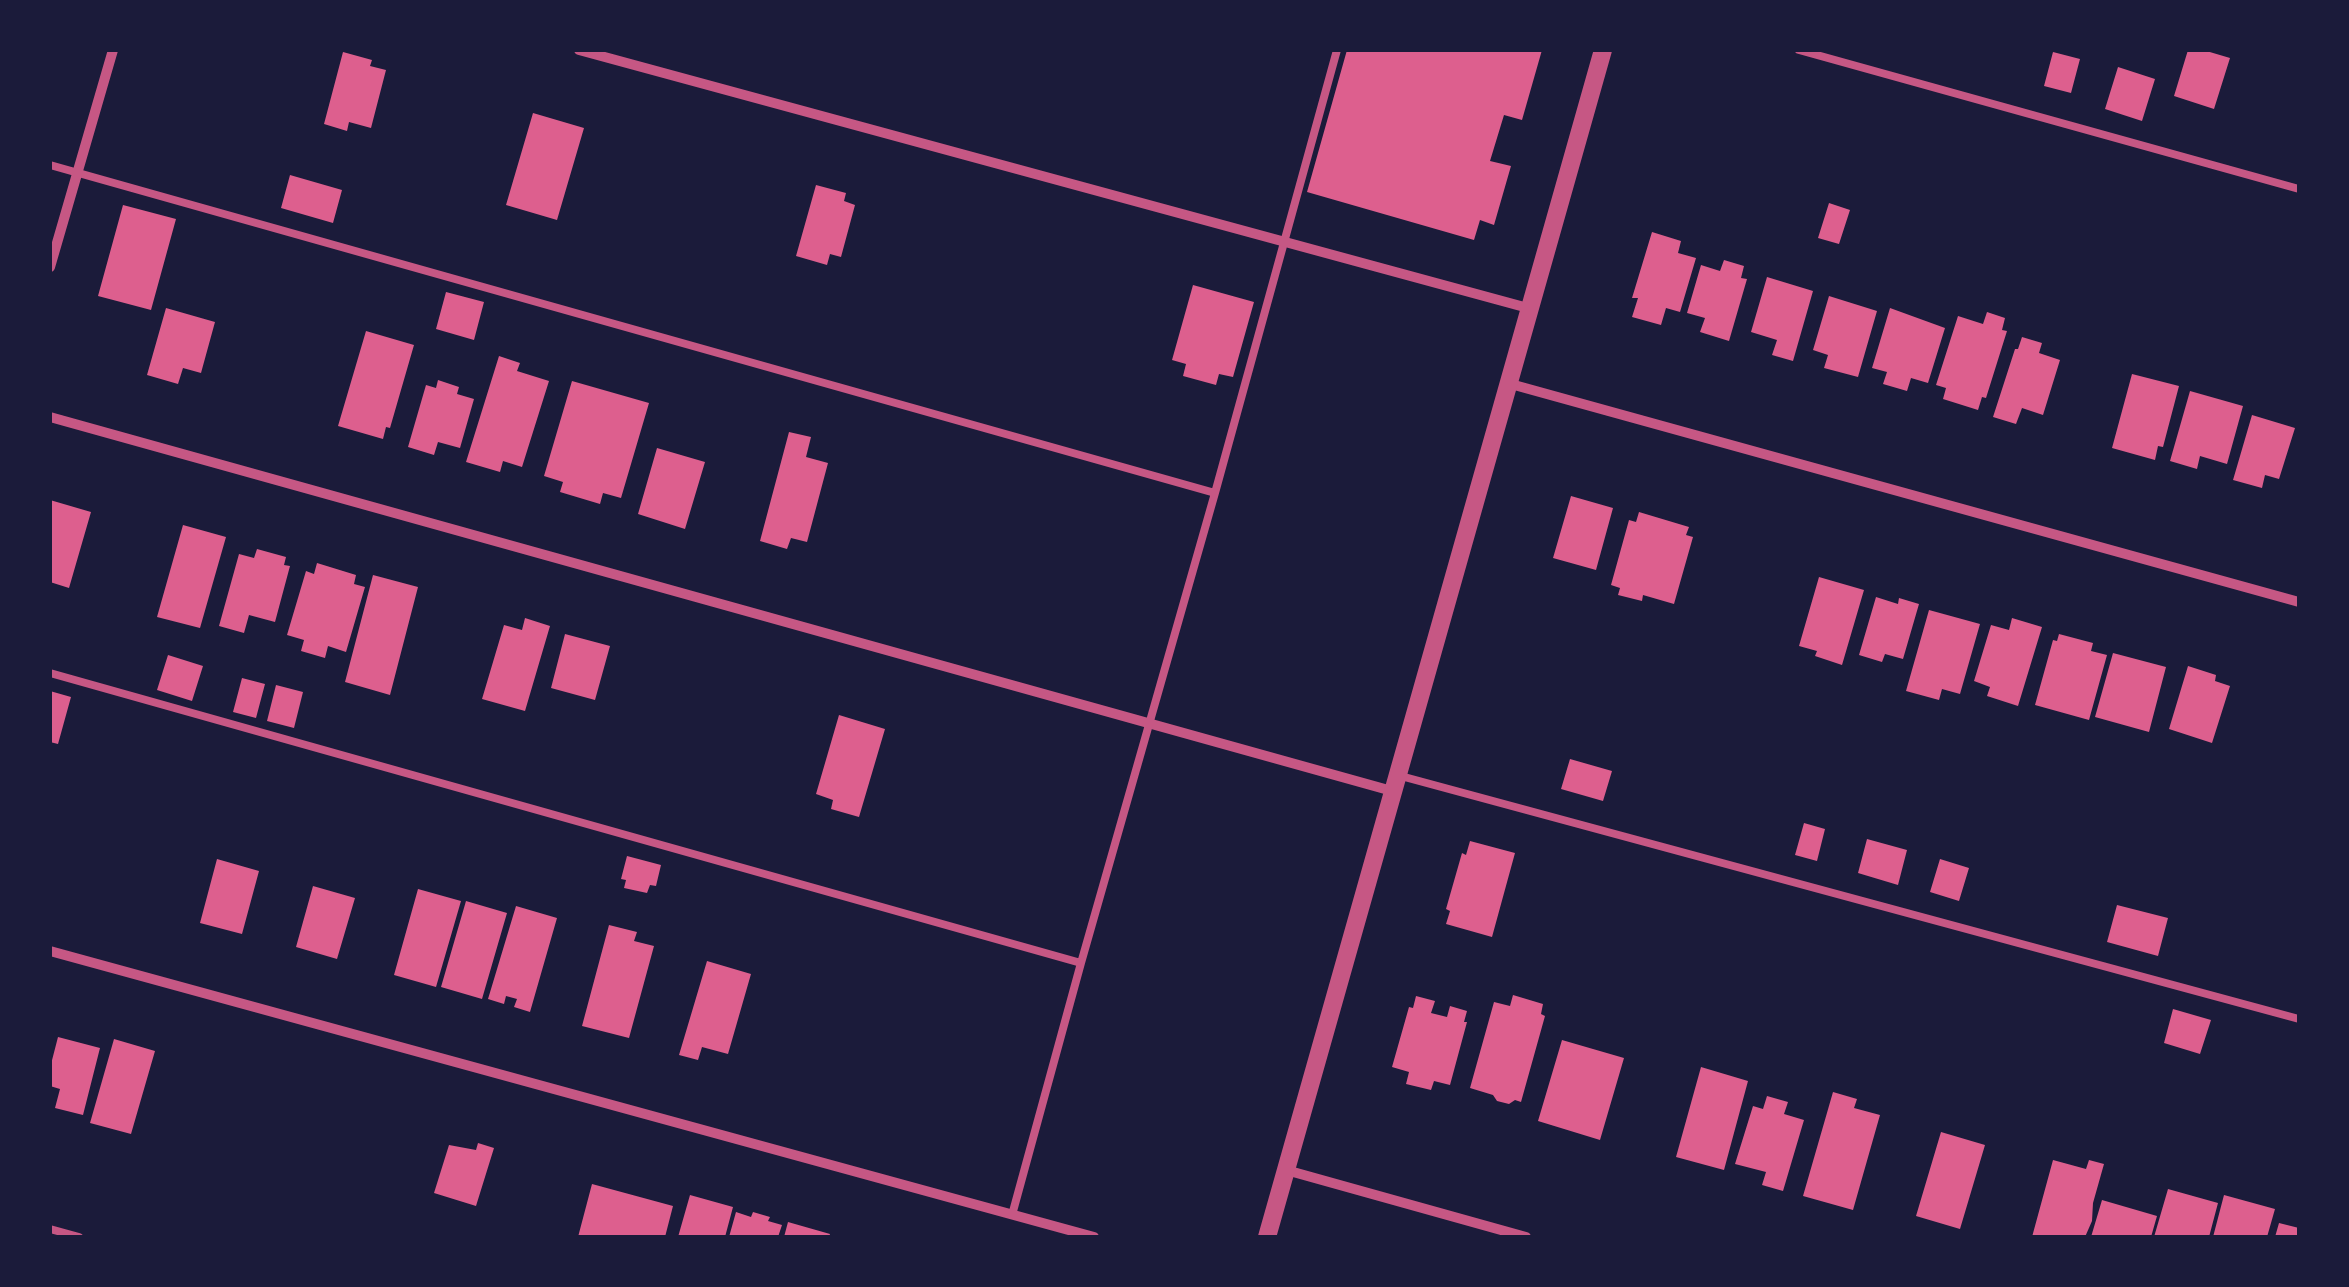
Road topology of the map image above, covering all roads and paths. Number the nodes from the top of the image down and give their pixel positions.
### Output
1 (113, 50) edge
2 (579, 50) edge
3 (1337, 50) edge
4 (1603, 50) edge
5 (1799, 50) edge
6 (50, 165) edge
7 (77, 173) junction
8 (2299, 189) edge
9 (1284, 242) junction
10 (50, 267) edge
11 (1528, 308) junction
12 (1507, 382) junction
13 (50, 417) edge
14 (1215, 493) junction
15 (2299, 602) edge
16 (50, 673) edge
17 (1150, 723) junction
18 (1394, 783) junction
19 (50, 951) edge
20 (1081, 964) junction
21 (2299, 1019) edge
22 (1286, 1170) junction
23 (1012, 1215) junction
24 (50, 1229) edge
25 (79, 1237) edge
26 (1094, 1237) edge
27 (1267, 1237) edge
28 (1526, 1237) edge

1 - 7 street
2 - 9 street
3 - 9 lane
4 - 11 street
5 - 8 lane
6 - 7 lane
7 - 10 street
7 - 14 lane
9 - 11 street
9 - 14 lane
11 - 12 street
12 - 15 street
12 - 18 street
13 - 17 street
14 - 17 lane
16 - 20 lane
17 - 18 street
17 - 20 lane
18 - 21 lane
18 - 22 street
19 - 23 street
20 - 23 lane
22 - 27 street
22 - 28 street
23 - 26 street
24 - 25 lane

